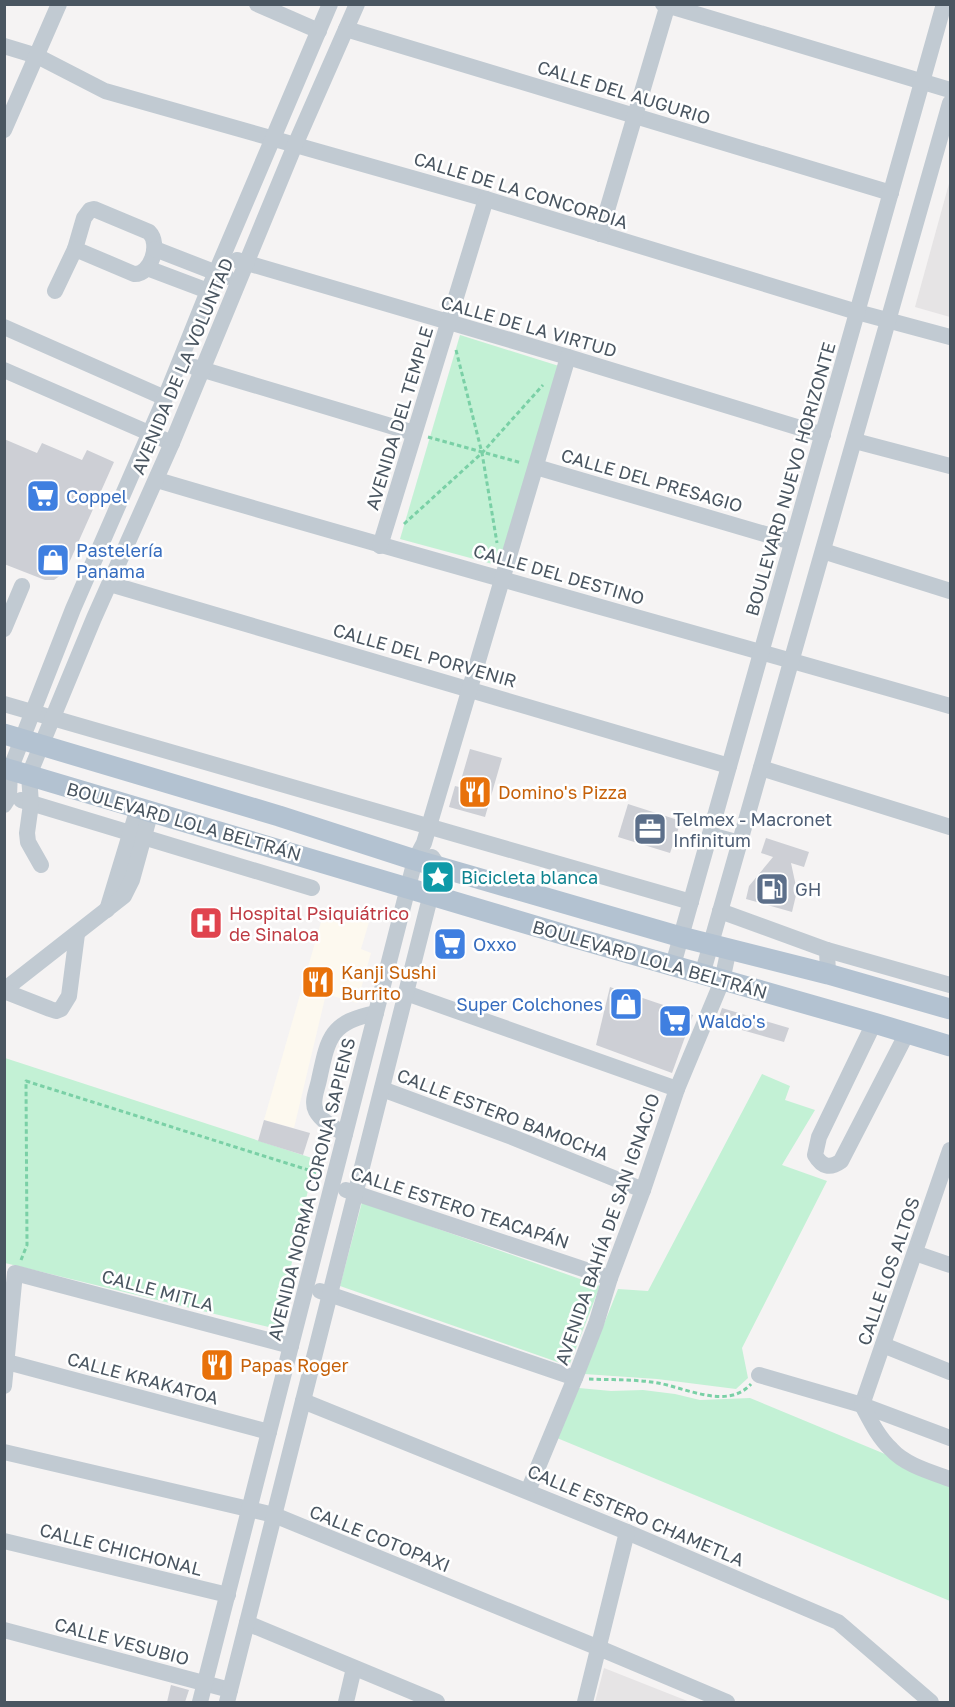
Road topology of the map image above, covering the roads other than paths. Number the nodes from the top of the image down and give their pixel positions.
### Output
1 (59, 4) edge
2 (257, 4) edge
3 (330, 4) edge
4 (357, 4) edge
5 (944, 4) edge
6 (666, 5) edge
7 (346, 29) junction
8 (319, 32) junction
9 (4, 46) edge
10 (37, 56) junction
11 (922, 81) junction
12 (951, 90) edge
13 (951, 103) edge
14 (635, 116) junction
15 (4, 130) edge
16 (273, 139) junction
17 (295, 145) junction
18 (891, 193) junction
19 (486, 199) junction
20 (600, 234) junction
21 (75, 249) junction
22 (155, 249) junction
23 (224, 256) junction
24 (246, 263) junction
25 (189, 264) junction
26 (147, 268) junction
27 (217, 274) junction
28 (239, 281) junction
29 (182, 282) junction
30 (55, 291) dead end
31 (208, 291) junction
32 (857, 312) junction
33 (889, 321) junction
34 (448, 322) junction
35 (4, 327) edge
36 (951, 338) edge
37 (568, 357) junction
38 (180, 362) junction
39 (4, 370) edge
40 (203, 370) junction
41 (165, 398) junction
42 (414, 433) junction
43 (149, 434) junction
44 (823, 435) junction
45 (855, 441) junction
46 (172, 443) junction
47 (951, 466) edge
48 (536, 467) junction
49 (157, 480) junction
50 (792, 542) junction
51 (380, 546) junction
52 (823, 551) junction
53 (503, 578) junction
54 (110, 584) junction
55 (22, 586) dead end
56 (951, 591) edge
57 (73, 609) junction
58 (94, 618) junction
59 (4, 629) edge
60 (762, 651) junction
61 (792, 659) junction
62 (470, 689) junction
63 (4, 704) edge
64 (951, 706) edge
65 (32, 712) junction
66 (52, 718) junction
67 (22, 740) edge
68 (729, 766) junction
69 (761, 768) junction
70 (14, 771) edge
71 (7, 801) edge
72 (32, 804) junction
73 (144, 810) junction
74 (951, 827) edge
75 (138, 835) junction
76 (710, 835) junction
77 (740, 843) junction
78 (423, 844) junction
79 (41, 865) dead end
80 (438, 866) junction
81 (312, 888) dead end
82 (408, 888) junction
83 (431, 896) junction
84 (691, 902) junction
85 (720, 911) junction
86 (77, 934) junction
87 (681, 937) junction
88 (720, 946) junction
89 (827, 950) junction
90 (673, 965) junction
91 (828, 974) junction
92 (712, 978) junction
93 (951, 985) edge
94 (4, 991) edge
95 (406, 993) junction
96 (951, 1009) edge
97 (376, 1013) junction
98 (874, 1023) junction
99 (907, 1033) junction
100 (951, 1046) edge
101 (382, 1089) junction
102 (677, 1089) junction
103 (345, 1134) junction
104 (951, 1150) edge
105 (333, 1182) junction
106 (643, 1190) junction
107 (356, 1193) junction
108 (915, 1253) junction
109 (951, 1265) edge
110 (610, 1278) junction
111 (306, 1287) junction
112 (330, 1294) junction
113 (883, 1345) junction
114 (291, 1346) junction
115 (7, 1362) junction
116 (951, 1372) edge
117 (759, 1375) road end
118 (575, 1378) junction
119 (4, 1386) edge
120 (303, 1401) junction
121 (862, 1405) junction
122 (269, 1432) junction
123 (951, 1437) edge
124 (4, 1452) edge
125 (951, 1479) edge
126 (528, 1491) junction
127 (250, 1508) junction
128 (274, 1515) junction
129 (627, 1532) junction
130 (4, 1541) edge
131 (228, 1595) junction
132 (247, 1623) junction
133 (4, 1630) edge
134 (598, 1648) junction
135 (354, 1668) junction
136 (205, 1684) junction
137 (228, 1696) edge
138 (200, 1702) edge
139 (346, 1702) edge
140 (437, 1702) edge
141 (585, 1702) edge
142 (727, 1702) edge
143 (931, 1702) edge

1 - 10 street
2 - 8 street
3 - 8 street, AVENIDA DE LA VOLUNTAD
4 - 7 street, AVENIDA DE LA VOLUNTAD
5 - 11 street, BOULEVARD NUEVO HORIZONTE
6 - 11 street
6 - 14 street
7 - 14 street, CALLE DEL AUGURIO
7 - 17 street, AVENIDA DE LA VOLUNTAD
8 - 16 street, AVENIDA DE LA VOLUNTAD
9 - 10 street, CALLE DE LA CONCORDIA
10 - 15 street
10 - 16 street, CALLE DE LA CONCORDIA
11 - 12 street
11 - 18 street, BOULEVARD NUEVO HORIZONTE
13 - 33 street
14 - 18 street, CALLE DEL AUGURIO
14 - 20 street
16 - 17 street, CALLE DE LA CONCORDIA
16 - 23 street, AVENIDA DE LA VOLUNTAD
17 - 19 street, CALLE DE LA CONCORDIA
17 - 24 street, AVENIDA DE LA VOLUNTAD
18 - 32 street, BOULEVARD NUEVO HORIZONTE
19 - 20 street, CALLE DE LA CONCORDIA
19 - 34 street, AVENIDA DEL TEMPLE
20 - 32 street, CALLE DE LA CONCORDIA
21 - 22 street
21 - 26 street
21 - 30 street
22 - 25 street
22 - 26 street
23 - 24 street, CALLE DE LA VIRTUD
23 - 27 street, AVENIDA DE LA VOLUNTAD
24 - 28 street, AVENIDA DE LA VOLUNTAD
24 - 34 street, CALLE DE LA VIRTUD
25 - 27 street
25 - 29 street
26 - 29 street
27 - 28 street
27 - 31 street, AVENIDA DE LA VOLUNTAD
28 - 40 street, AVENIDA DE LA VOLUNTAD
29 - 31 street
31 - 38 street, AVENIDA DE LA VOLUNTAD
32 - 33 street, CALLE DE LA CONCORDIA
32 - 44 street, BOULEVARD NUEVO HORIZONTE
33 - 36 street, CALLE DE LA CONCORDIA
33 - 45 street
34 - 37 street, CALLE DE LA VIRTUD
34 - 42 street, AVENIDA DEL TEMPLE
35 - 41 street
37 - 44 street, CALLE DE LA VIRTUD
37 - 48 street, AVENIDA NORMA CORONA SAPIENS
38 - 40 street
38 - 41 street, AVENIDA DE LA VOLUNTAD
39 - 43 street
40 - 42 street
40 - 46 street, AVENIDA DE LA VOLUNTAD
41 - 43 street, AVENIDA DE LA VOLUNTAD
42 - 51 street, AVENIDA DEL TEMPLE
43 - 46 street
43 - 57 street, AVENIDA DE LA VOLUNTAD
44 - 50 street, BOULEVARD NUEVO HORIZONTE
45 - 47 street
45 - 52 street
46 - 49 street, AVENIDA DE LA VOLUNTAD
48 - 50 street, CALLE DEL PRESAGIO
48 - 53 street, AVENIDA NORMA CORONA SAPIENS
49 - 51 street, CALLE DEL DESTINO
49 - 54 street, AVENIDA DE LA VOLUNTAD
50 - 60 street, BOULEVARD NUEVO HORIZONTE
51 - 53 street, CALLE DEL DESTINO
52 - 56 street
52 - 61 street
53 - 60 street, CALLE DEL DESTINO
53 - 62 street, AVENIDA NORMA CORONA SAPIENS
54 - 58 street, AVENIDA DE LA VOLUNTAD
54 - 62 street, CALLE DEL PORVENIR
55 - 59 street
57 - 58 street
57 - 65 street, AVENIDA DE LA VOLUNTAD
58 - 66 street, AVENIDA DE LA VOLUNTAD
60 - 61 street, CALLE DEL DESTINO
60 - 68 street, BOULEVARD NUEVO HORIZONTE
61 - 64 street, CALLE DEL DESTINO
61 - 69 street
62 - 68 street, CALLE DEL PORVENIR
62 - 78 street, AVENIDA NORMA CORONA SAPIENS
63 - 65 street
65 - 66 street
65 - 67 street, AVENIDA DE LA VOLUNTAD
66 - 67 street, AVENIDA DE LA VOLUNTAD
66 - 78 street
67 - 70 street, AVENIDA DE LA VOLUNTAD
67 - 78 main road, BOULEVARD LOLA BELTRÁN
68 - 76 street, BOULEVARD NUEVO HORIZONTE
69 - 74 street
69 - 77 street
70 - 71 street
70 - 72 street
70 - 73 main road, BOULEVARD LOLA BELTRÁN
71 - 72 street
72 - 75 street
72 - 79 street
73 - 75 street
73 - 82 main road, BOULEVARD LOLA BELTRÁN
75 - 81 street
75 - 86 street
76 - 77 street
76 - 84 street, BOULEVARD NUEVO HORIZONTE
77 - 85 street
78 - 80 main road, BOULEVARD LOLA BELTRÁN
78 - 82 street, AVENIDA NORMA CORONA SAPIENS
78 - 84 street
80 - 83 street
80 - 87 main road, BOULEVARD LOLA BELTRÁN
82 - 83 main road, BOULEVARD LOLA BELTRÁN
82 - 97 street, AVENIDA NORMA CORONA SAPIENS
83 - 90 main road, BOULEVARD LOLA BELTRÁN
83 - 95 street
84 - 87 street, BOULEVARD NUEVO HORIZONTE
85 - 88 street
85 - 89 street
86 - 94 street
86 - 94 street
87 - 88 main road, BOULEVARD LOLA BELTRÁN
87 - 90 street, BOULEVARD NUEVO HORIZONTE
88 - 91 main road, BOULEVARD LOLA BELTRÁN
88 - 92 street
89 - 91 street
89 - 93 street
90 - 92 main road, BOULEVARD LOLA BELTRÁN
91 - 96 main road, BOULEVARD LOLA BELTRÁN
92 - 98 main road, BOULEVARD LOLA BELTRÁN
92 - 102 street, AVENIDA BAHÍA DE SAN IGNACIO
95 - 101 street
95 - 102 street
97 - 103 street, AVENIDA NORMA CORONA SAPIENS
97 - 103 street
98 - 99 main road, BOULEVARD LOLA BELTRÁN
98 - 99 street
99 - 100 main road, BOULEVARD LOLA BELTRÁN
101 - 106 street, CALLE ESTERO BAMOCHA
101 - 107 street
102 - 106 street, AVENIDA BAHÍA DE SAN IGNACIO
103 - 105 street, AVENIDA NORMA CORONA SAPIENS
104 - 108 street, CALLE LOS ALTOS
105 - 107 street, CALLE ESTERO TEACAPÁN
105 - 111 street, AVENIDA NORMA CORONA SAPIENS
106 - 110 street, AVENIDA BAHÍA DE SAN IGNACIO
107 - 110 street, CALLE ESTERO TEACAPÁN
107 - 112 street
108 - 109 street
108 - 113 street, CALLE LOS ALTOS
110 - 118 street, AVENIDA BAHÍA DE SAN IGNACIO
111 - 112 street
111 - 114 street, AVENIDA NORMA CORONA SAPIENS
112 - 118 street
112 - 120 street
113 - 116 street
113 - 121 street, CALLE LOS ALTOS
114 - 115 street, CALLE MITLA
114 - 122 street, AVENIDA NORMA CORONA SAPIENS
115 - 119 street
115 - 122 street, CALLE KRAKATOA
117 - 121 street
118 - 126 street, AVENIDA BAHÍA DE SAN IGNACIO
120 - 126 street, CALLE ESTERO CHAMETLA
120 - 128 street
121 - 123 street
121 - 125 street
122 - 127 street, AVENIDA NORMA CORONA SAPIENS
124 - 127 street, CALLE COTOPAXI
126 - 129 street, CALLE ESTERO CHAMETLA
127 - 128 street, CALLE COTOPAXI
127 - 131 street, AVENIDA NORMA CORONA SAPIENS
128 - 132 street
128 - 134 street, CALLE COTOPAXI
129 - 134 street
129 - 143 street, CALLE ESTERO CHAMETLA
130 - 131 street, CALLE CHICHONAL
131 - 136 street, AVENIDA NORMA CORONA SAPIENS
132 - 135 street
132 - 137 street
133 - 136 street, CALLE VESUBIO
134 - 141 street
134 - 142 street, CALLE COTOPAXI
135 - 139 street
135 - 140 street
136 - 137 street, CALLE VESUBIO
136 - 138 street, AVENIDA NORMA CORONA SAPIENS

